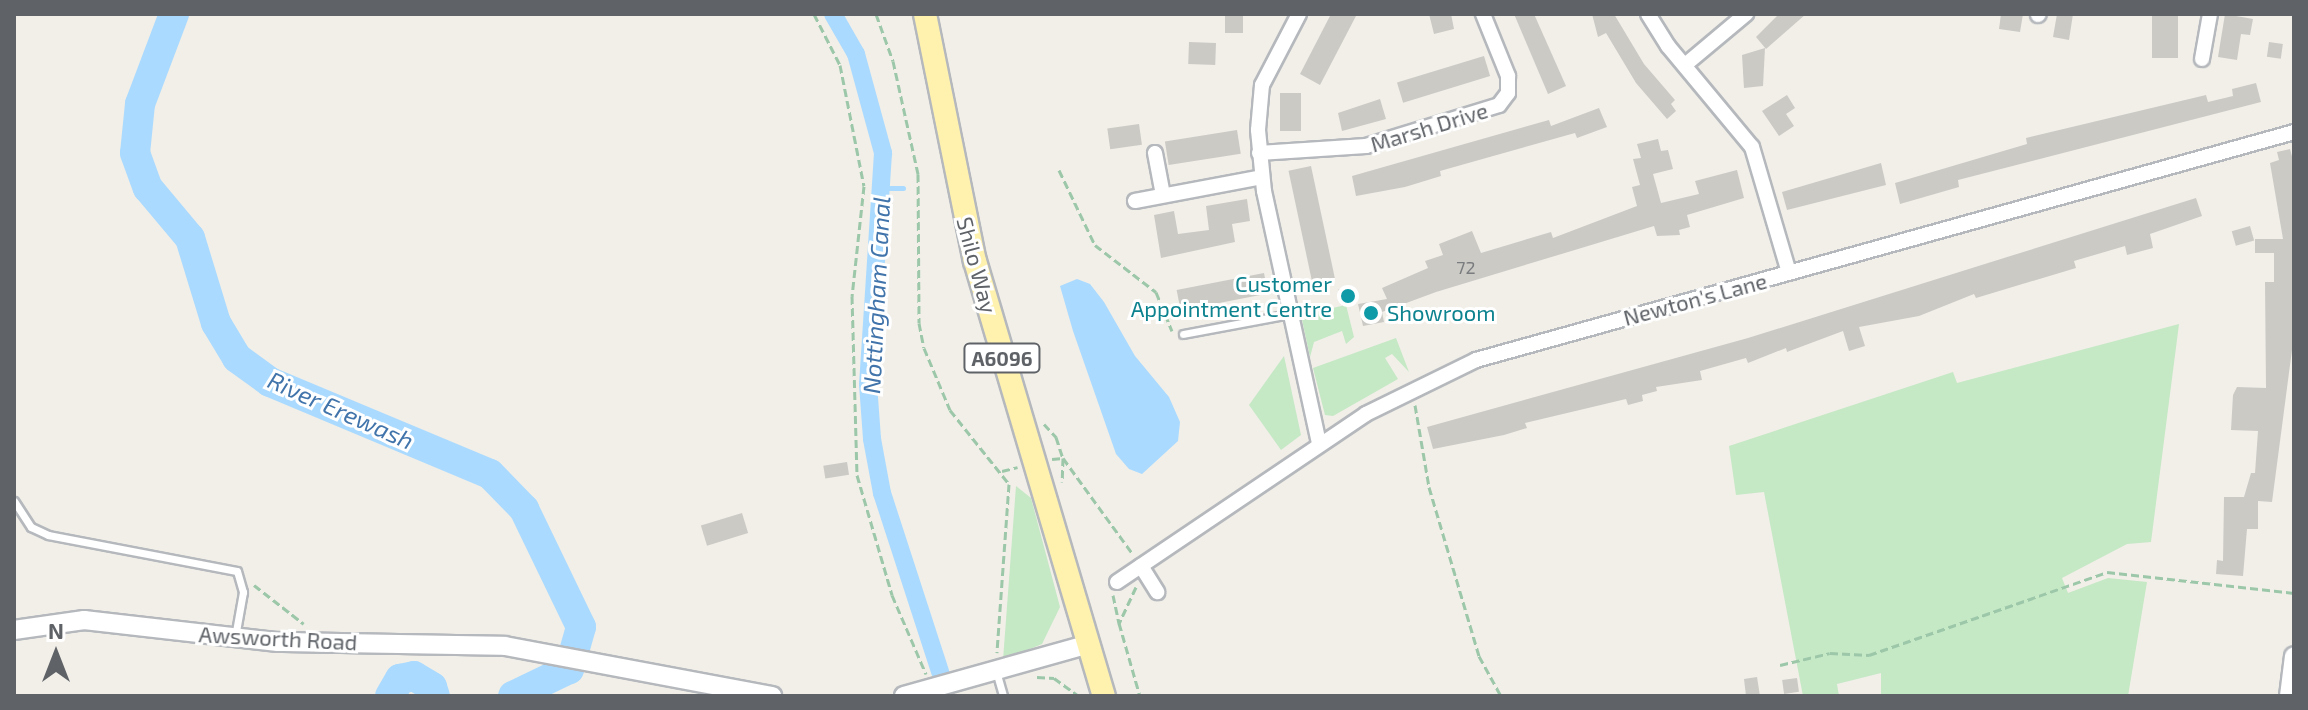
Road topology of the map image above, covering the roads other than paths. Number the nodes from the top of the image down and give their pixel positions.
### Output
1 (925, 14) edge
2 (1299, 14) edge
3 (1483, 14) edge
4 (1648, 14) edge
5 (1746, 14) edge
6 (2210, 14) edge
7 (2202, 59) dead end
8 (1685, 65) junction
9 (2294, 132) edge
10 (1155, 153) dead end
11 (1259, 153) junction
12 (1262, 177) junction
13 (1163, 195) junction
14 (1135, 201) dead end
15 (1789, 273) junction
16 (1290, 314) junction
17 (1183, 334) dead end
18 (1319, 444) junction
19 (14, 501) edge
20 (1157, 592) dead end
21 (14, 630) edge
22 (234, 638) junction
23 (1089, 644) junction
24 (2294, 656) edge
25 (996, 671) junction
26 (1002, 693) edge
27 (772, 696) edge
28 (904, 696) edge
29 (1104, 696) edge
30 (2289, 696) edge

1 - 23 main road, Shilo Way / A6096
2 - 11 street
3 - 11 street, Marsh Drive
4 - 8 street
5 - 8 street
6 - 7 street
8 - 15 street
9 - 15 street, Newton's Lane
10 - 13 street
11 - 12 street
12 - 13 street
12 - 16 street
13 - 14 street
15 - 18 street, Newton's Lane
16 - 17 lane
16 - 18 street
18 - 20 street, Newton's Lane
19 - 22 lane
21 - 22 street, Awsworth Road
22 - 27 street, Awsworth Road
23 - 25 street
23 - 29 main road, Shilo Way / A6096
24 - 30 street
25 - 26 lane
25 - 28 street

